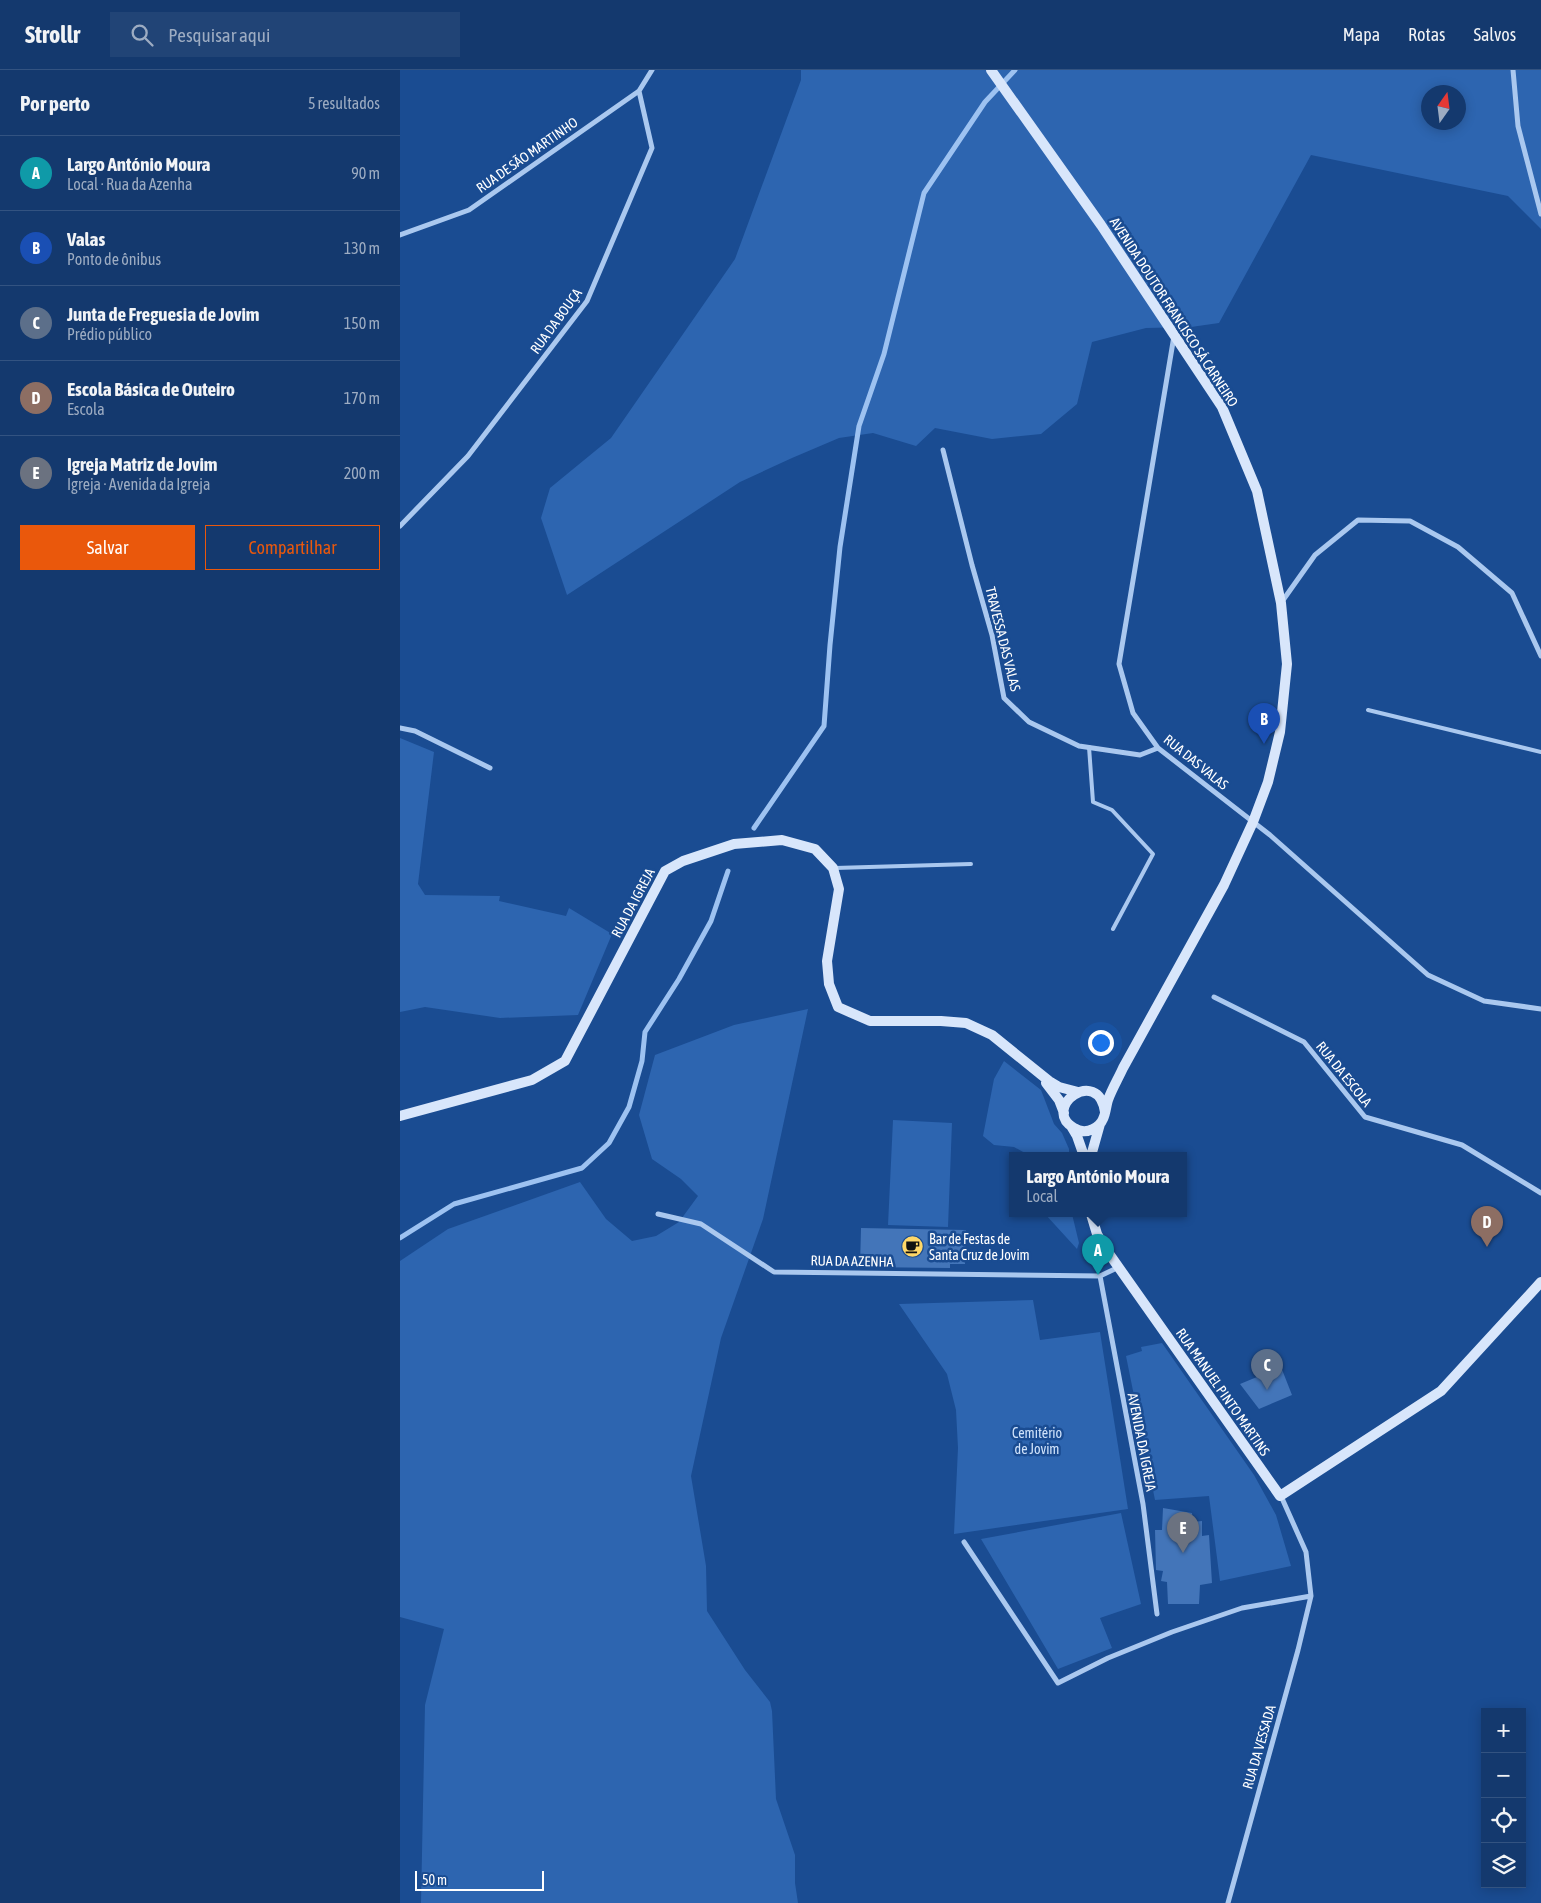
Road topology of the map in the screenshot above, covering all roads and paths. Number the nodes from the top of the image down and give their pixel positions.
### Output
1 (652, 70) edge
2 (991, 70) edge
3 (1513, 70) edge
4 (639, 91) junction
5 (1541, 214) edge
6 (400, 234) edge
7 (1174, 336) junction
8 (943, 450) dead end
9 (400, 526) edge
10 (1281, 603) junction
11 (1541, 656) edge
12 (1368, 710) dead end
13 (400, 728) edge
14 (1089, 747) junction
15 (1158, 748) junction
16 (1541, 752) edge
17 (490, 768) dead end
18 (1253, 822) junction
19 (971, 864) dead end
20 (833, 868) junction
21 (1113, 929) dead end
22 (1214, 997) dead end
23 (1541, 1009) edge
24 (1123, 1068) junction
25 (1037, 1073) junction
26 (1078, 1092) junction
27 (1091, 1092) junction
28 (1105, 1112) junction
29 (1064, 1114) junction
30 (400, 1116) edge
31 (1100, 1124) junction
32 (1070, 1126) junction
33 (1083, 1152) edge
34 (1092, 1152) edge
35 (1541, 1193) edge
36 (658, 1214) dead end
37 (1092, 1217) edge
38 (1119, 1267) junction
39 (1100, 1276) junction
40 (1541, 1282) edge
41 (1280, 1496) junction
42 (964, 1542) dead end
43 (1311, 1596) junction
44 (1157, 1614) dead end
45 (1228, 1903) edge

1 - 4 street, RUA DE SÃO MARTINHO
2 - 7 street, AVENIDA DOUTOR FRANCISCO SÁ CARNEIRO
3 - 5 street
4 - 6 street, RUA DE SÃO MARTINHO
4 - 9 street, RUA DA BOUÇA
7 - 10 street, AVENIDA DOUTOR FRANCISCO SÁ CARNEIRO
7 - 15 street, RUA DAS VALAS
8 - 14 street, TRAVESSA DAS VALAS
10 - 11 street
10 - 18 street, AVENIDA DOUTOR FRANCISCO SÁ CARNEIRO
12 - 16 lane
13 - 17 street
14 - 15 street, TRAVESSA DAS VALAS
14 - 21 lane
15 - 18 street, RUA DAS VALAS
18 - 23 street, RUA DAS VALAS
18 - 24 street, AVENIDA DOUTOR FRANCISCO SÁ CARNEIRO
19 - 20 lane
20 - 25 street
20 - 30 street, RUA DA IGREJA
22 - 35 street, RUA DA ESCOLA
24 - 27 street, AVENIDA DOUTOR FRANCISCO SÁ CARNEIRO
24 - 28 street, AVENIDA DOUTOR FRANCISCO SÁ CARNEIRO
25 - 26 street
25 - 29 street
26 - 27 street
26 - 29 street
27 - 28 street
28 - 31 street
29 - 32 street
31 - 32 street
31 - 34 street
32 - 33 street
36 - 39 street, RUA DA AZENHA
37 - 38 street, RUA MANUEL PINTO MARTINS
38 - 39 street, RUA DA AZENHA
38 - 41 street, RUA MANUEL PINTO MARTINS
39 - 44 street, AVENIDA DA IGREJA
40 - 41 street
41 - 43 street, RUA MANUEL PINTO MARTINS
42 - 43 street
43 - 45 street, RUA DA VESSADA

